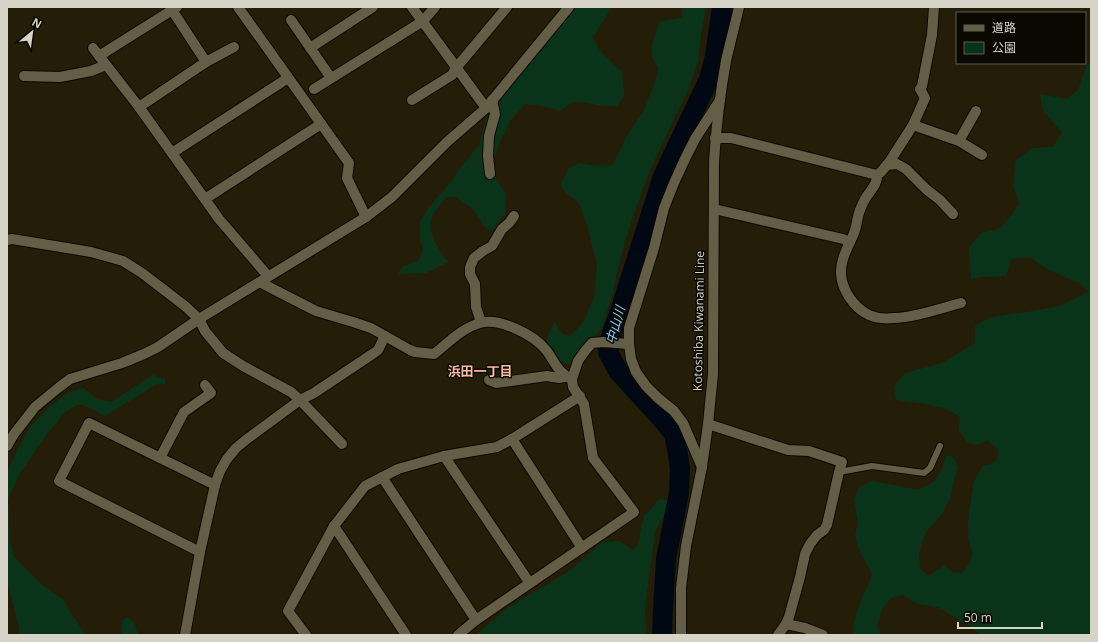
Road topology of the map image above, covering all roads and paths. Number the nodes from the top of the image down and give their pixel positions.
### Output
1 (238, 7) edge
2 (373, 7) edge
3 (412, 7) edge
4 (435, 7) edge
5 (507, 7) edge
6 (569, 7) edge
7 (739, 7) edge
8 (934, 7) edge
9 (174, 9) edge
10 (291, 20) dead end
11 (423, 21) junction
12 (234, 47) dead end
13 (310, 48) junction
14 (206, 62) junction
15 (106, 65) junction
16 (456, 68) junction
17 (24, 76) dead end
18 (288, 78) junction
19 (331, 78) junction
20 (314, 89) dead end
21 (412, 100) dead end
22 (720, 100) junction
23 (489, 104) junction
24 (138, 107) junction
25 (976, 111) dead end
26 (321, 124) junction
27 (913, 125) junction
28 (715, 138) junction
29 (959, 141) junction
30 (172, 153) junction
31 (982, 155) dead end
32 (886, 165) junction
33 (490, 174) dead end
34 (877, 175) junction
35 (205, 199) junction
36 (714, 209) junction
37 (953, 214) dead end
38 (514, 216) dead end
39 (366, 217) junction
40 (7, 240) edge
41 (850, 242) junction
42 (264, 279) junction
43 (961, 303) dead end
44 (199, 319) junction
45 (481, 322) junction
46 (385, 336) junction
47 (629, 344) junction
48 (568, 378) junction
49 (489, 380) dead end
50 (206, 385) dead end
51 (580, 396) junction
52 (300, 400) junction
53 (708, 424) junction
54 (512, 439) junction
55 (342, 444) dead end
56 (7, 446) edge
57 (940, 446) dead end
58 (444, 456) junction
59 (160, 458) junction
60 (702, 467) junction
61 (839, 472) junction
62 (382, 477) junction
63 (215, 485) junction
64 (334, 526) junction
65 (582, 548) junction
66 (200, 552) junction
67 (529, 582) junction
68 (476, 620) junction
69 (786, 624) junction
70 (185, 635) edge
71 (306, 635) edge
72 (406, 635) edge
73 (458, 635) edge
74 (681, 635) edge
75 (778, 635) edge
76 (823, 635) edge

1 - 18 street
2 - 13 street
3 - 11 street
4 - 11 street
5 - 16 street
6 - 23 street
7 - 22 street, Kotoshiba Kiwanami Line
8 - 27 street
9 - 14 street
9 - 15 street
10 - 13 street
11 - 16 street
11 - 19 street
12 - 14 street
13 - 19 street
14 - 24 street
15 - 17 street
15 - 24 street
16 - 21 street
16 - 23 street
18 - 26 street
18 - 30 street
19 - 20 street
22 - 28 street, Kotoshiba Kiwanami Line
22 - 47 street
23 - 33 street
23 - 39 street
24 - 30 street
25 - 29 street
26 - 35 street
26 - 39 street
27 - 29 street
27 - 32 street
28 - 34 street
28 - 36 street, Kotoshiba Kiwanami Line
29 - 31 street
30 - 35 street
32 - 34 street
32 - 37 street
34 - 41 street
35 - 42 street
36 - 41 street
36 - 53 street, Kotoshiba Kiwanami Line
38 - 45 street
39 - 42 street
40 - 44 street
41 - 43 street
42 - 44 street
42 - 46 street
44 - 52 street
44 - 56 street
45 - 46 street
45 - 48 street
46 - 52 street
47 - 48 street
47 - 60 street
48 - 49 street
48 - 51 street
50 - 59 street
51 - 54 street
51 - 65 street
52 - 55 street
52 - 63 street
53 - 60 street, Kotoshiba Kiwanami Line
53 - 61 street
54 - 58 street
54 - 65 street
57 - 61 lane
58 - 62 street
58 - 67 street
59 - 63 street
59 - 66 street
60 - 74 street, Kotoshiba Kiwanami Line
61 - 69 street
62 - 64 street
62 - 68 street
63 - 66 street
64 - 71 street
64 - 72 street
65 - 67 street
66 - 70 street
67 - 68 street
68 - 73 street
69 - 75 street
69 - 76 street

